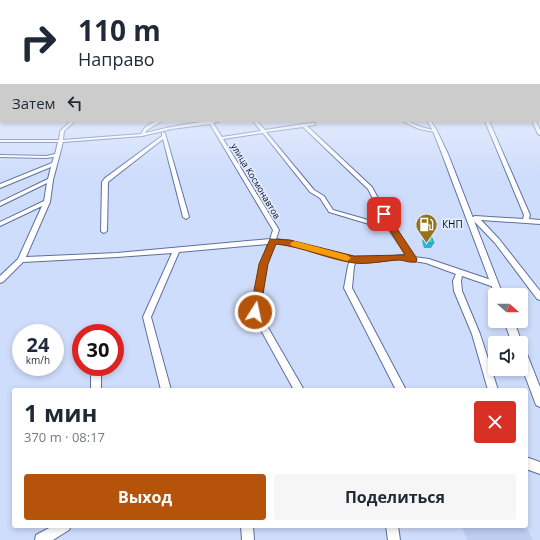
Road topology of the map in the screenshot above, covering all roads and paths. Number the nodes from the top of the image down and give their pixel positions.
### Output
1 (69, 124) edge
2 (154, 124) edge
3 (197, 124) edge
4 (212, 124) edge
5 (257, 124) edge
6 (312, 124) edge
7 (411, 124) edge
8 (431, 124) edge
9 (488, 124) edge
10 (535, 124) edge
11 (303, 125) junction
12 (435, 131) junction
13 (263, 132) junction
14 (163, 134) junction
15 (540, 134) edge
16 (142, 135) junction
17 (221, 138) junction
18 (0, 141) edge
19 (61, 141) junction
20 (57, 155) junction
21 (0, 156) edge
22 (17, 156) junction
23 (0, 162) edge
24 (54, 164) junction
25 (50, 180) junction
26 (0, 186) edge
27 (47, 202) junction
28 (0, 204) edge
29 (186, 217) dead end
30 (472, 218) junction
31 (527, 218) junction
32 (540, 222) edge
33 (0, 224) edge
34 (391, 228) junction
35 (104, 231) dead end
36 (273, 241) junction
37 (177, 250) junction
38 (20, 260) junction
39 (354, 260) junction
40 (412, 260) junction
41 (460, 272) junction
42 (0, 280) edge
43 (494, 284) junction
44 (496, 288) edge
45 (540, 297) edge
46 (528, 370) edge
47 (96, 376) dead end
48 (96, 388) edge
49 (165, 388) edge
50 (298, 388) edge
51 (400, 388) edge
52 (492, 388) edge
53 (540, 401) edge
54 (528, 464) edge
55 (540, 468) edge
56 (62, 528) edge
57 (247, 528) edge
58 (392, 528) edge
59 (41, 540) edge
60 (248, 540) edge
61 (394, 540) edge

1 - 19 street
2 - 16 street
3 - 14 street
4 - 17 street, улица Космонавтов
5 - 13 street
6 - 11 street
7 - 12 street
8 - 12 main road
9 - 31 street
10 - 15 street
11 - 13 street
11 - 34 street
12 - 30 main road
13 - 17 street
13 - 34 street
14 - 16 street
14 - 29 street
14 - 35 street
16 - 19 street
17 - 36 street, улица Космонавтов
18 - 19 street
19 - 20 street
20 - 22 street
20 - 24 street
21 - 22 street
22 - 23 street
24 - 25 street
24 - 26 street
25 - 27 street
25 - 28 street
27 - 33 street
27 - 38 street
30 - 31 street
30 - 43 main road
30 - 45 street
31 - 32 street
34 - 40 street
36 - 37 street
36 - 39 street
36 - 50 street, улица Космонавтов
37 - 38 street
37 - 49 street
38 - 42 street
39 - 40 street
39 - 51 street
40 - 41 street
41 - 43 street
41 - 52 street
43 - 44 main road
46 - 53 main road
47 - 48 street
54 - 55 street
56 - 59 street
57 - 60 street
58 - 61 street

